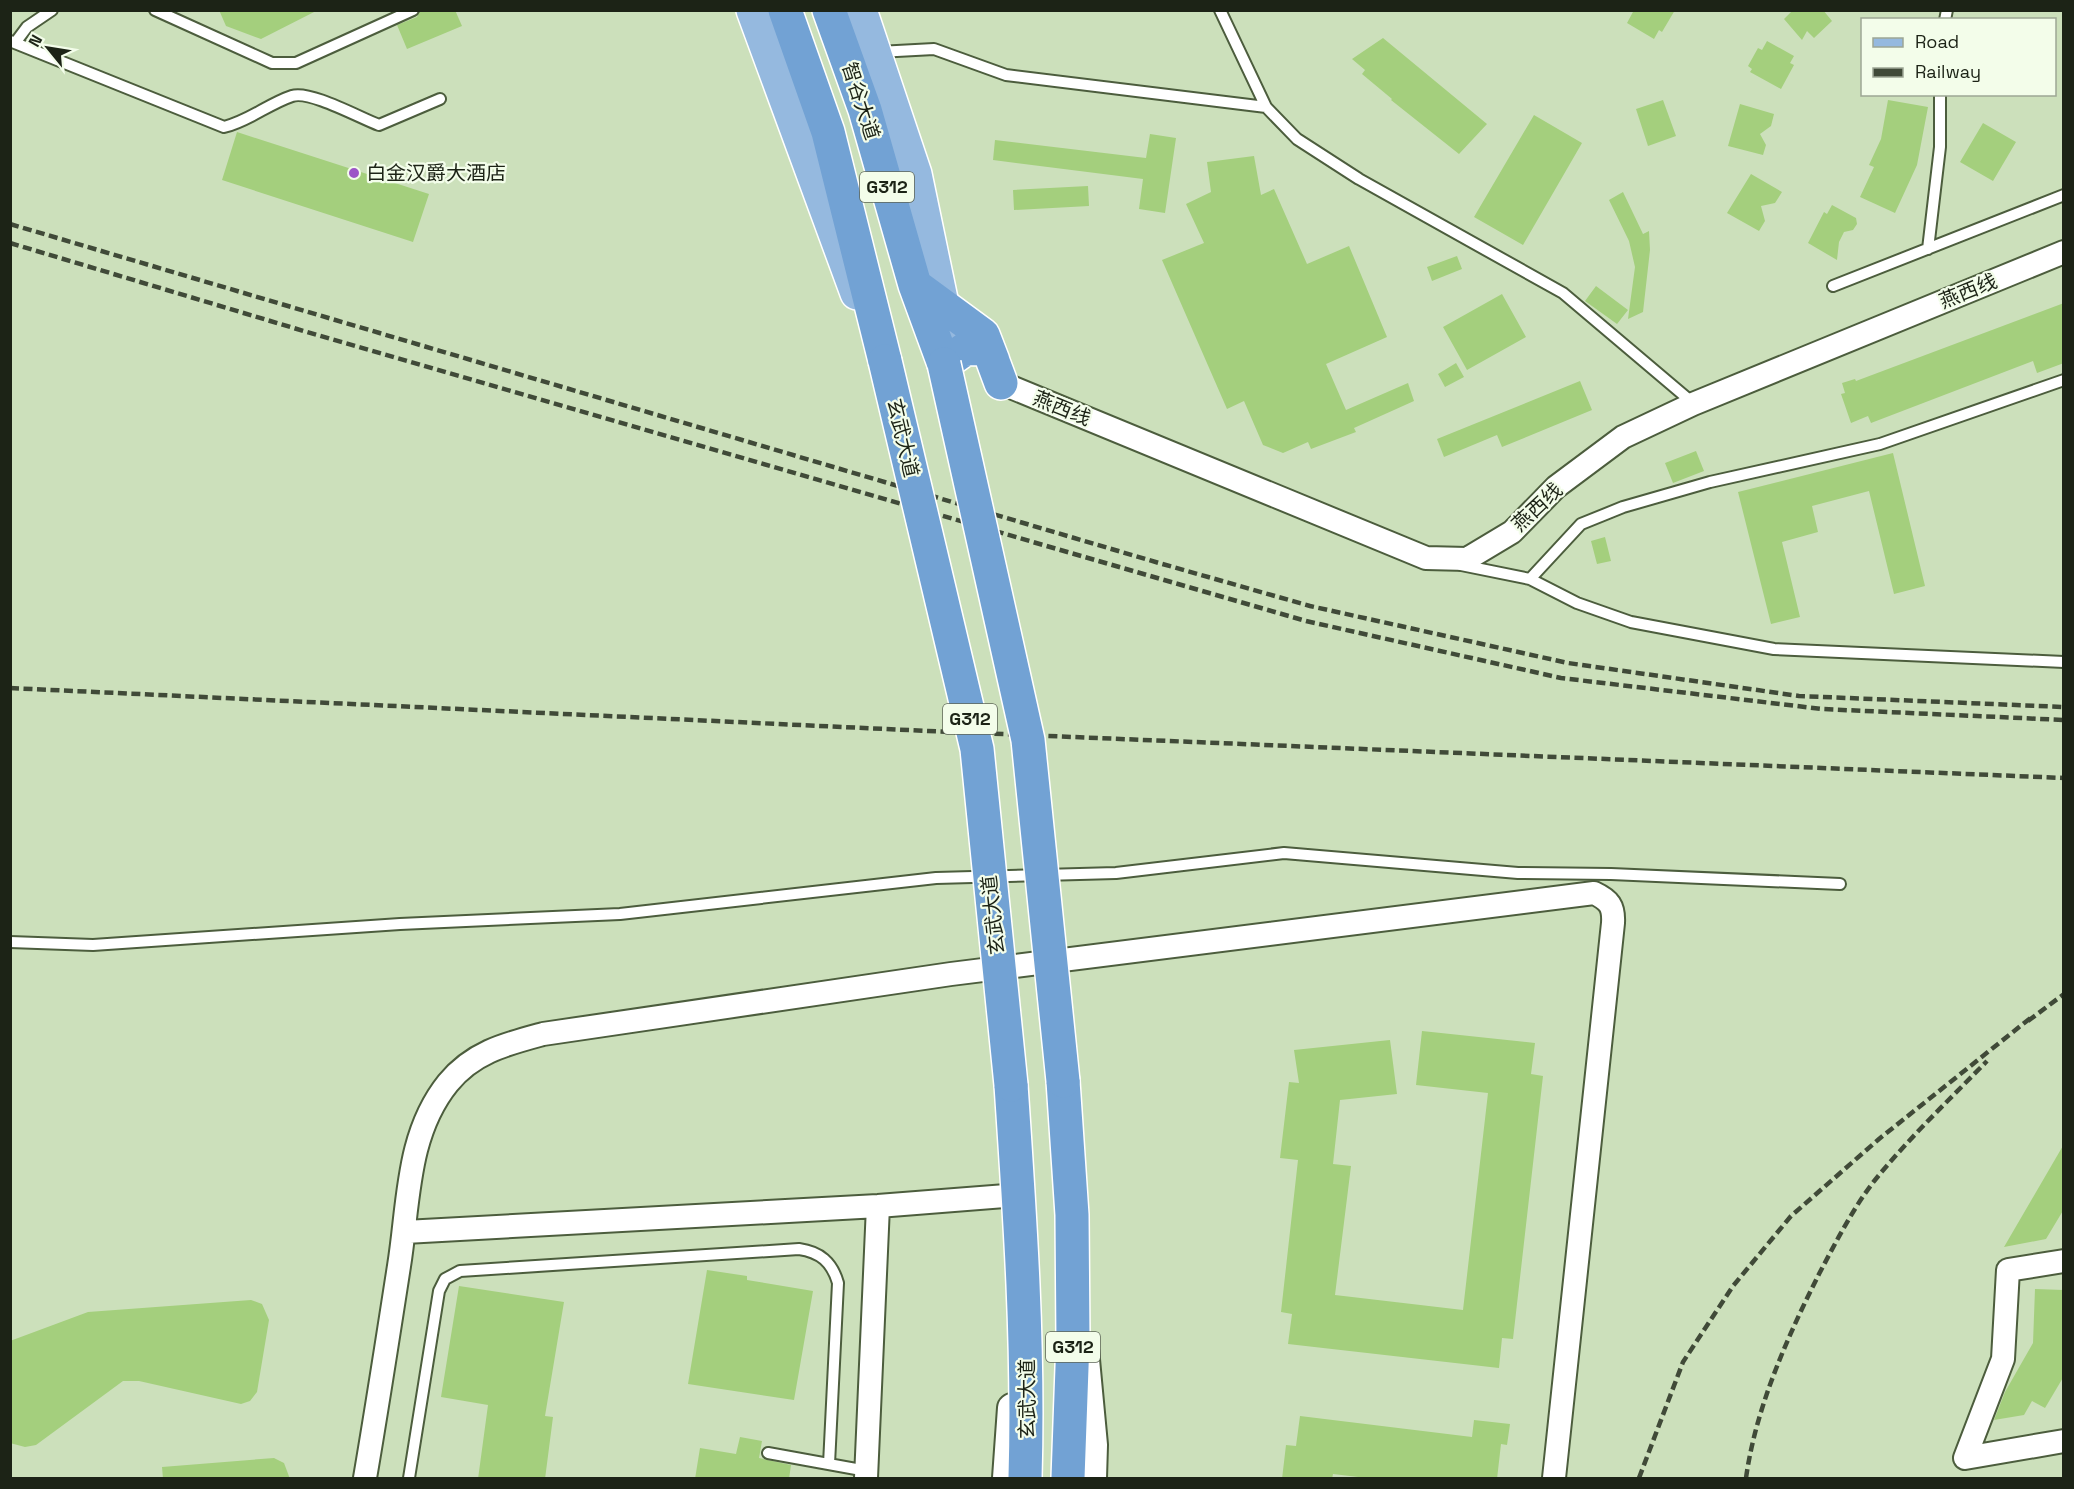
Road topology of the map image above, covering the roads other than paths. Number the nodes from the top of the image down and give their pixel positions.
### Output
1 (52, 10) edge
2 (155, 10) edge
3 (413, 10) edge
4 (753, 10) edge
5 (785, 10) edge
6 (829, 10) edge
7 (860, 10) edge
8 (1220, 10) edge
9 (13, 42) edge
10 (876, 52) junction
11 (1940, 96) edge
12 (440, 99) dead end
13 (1266, 106) junction
14 (2064, 195) edge
15 (1928, 249) junction
16 (2064, 252) edge
17 (915, 285) junction
18 (1833, 286) dead end
19 (942, 304) junction
20 (885, 361) junction
21 (944, 364) junction
22 (2064, 380) edge
23 (1000, 383) junction
24 (1693, 404) junction
25 (1426, 558) junction
26 (1530, 579) junction
27 (2064, 662) edge
28 (1840, 884) dead end
29 (1609, 886) junction
30 (10, 942) edge
31 (1019, 1195) junction
32 (878, 1206) junction
33 (1072, 1215) junction
34 (405, 1232) junction
35 (1023, 1244) junction
36 (2064, 1261) edge
37 (2064, 1441) edge
38 (768, 1453) dead end
39 (829, 1464) junction
40 (866, 1475) edge
41 (365, 1479) edge
42 (409, 1479) edge
43 (1007, 1479) edge
44 (1025, 1479) edge
45 (1068, 1479) edge
46 (1092, 1479) edge
47 (1554, 1479) edge

1 - 9 lane
2 - 3 lane
4 - 20 main road
5 - 20 highway, 智谷大道 / G312
6 - 17 highway, 智谷大道 / G312
7 - 10 main road
8 - 13 lane
9 - 12 lane
10 - 13 lane
10 - 19 main road
11 - 15 lane
13 - 24 lane
14 - 15 lane
15 - 18 lane
16 - 24 street, 燕西线
17 - 19 highway
17 - 21 highway, 智谷大道 / G312
19 - 21 main road
19 - 23 highway
20 - 31 highway, 玄武大道 / G312, bridge
21 - 23 highway
21 - 33 highway, G312, bridge
22 - 26 lane
23 - 25 street, 燕西线
24 - 25 street, 燕西线
25 - 26 lane
26 - 27 lane
28 - 29 lane
29 - 30 lane
29 - 34 street
29 - 47 street
31 - 32 street
31 - 35 highway, 玄武大道 / G312
32 - 34 street
32 - 40 street
33 - 45 highway, G312
33 - 46 street
34 - 41 street
35 - 43 street
35 - 44 highway, 玄武大道 / G312
36 - 37 street
38 - 39 lane
39 - 40 lane
39 - 42 lane

